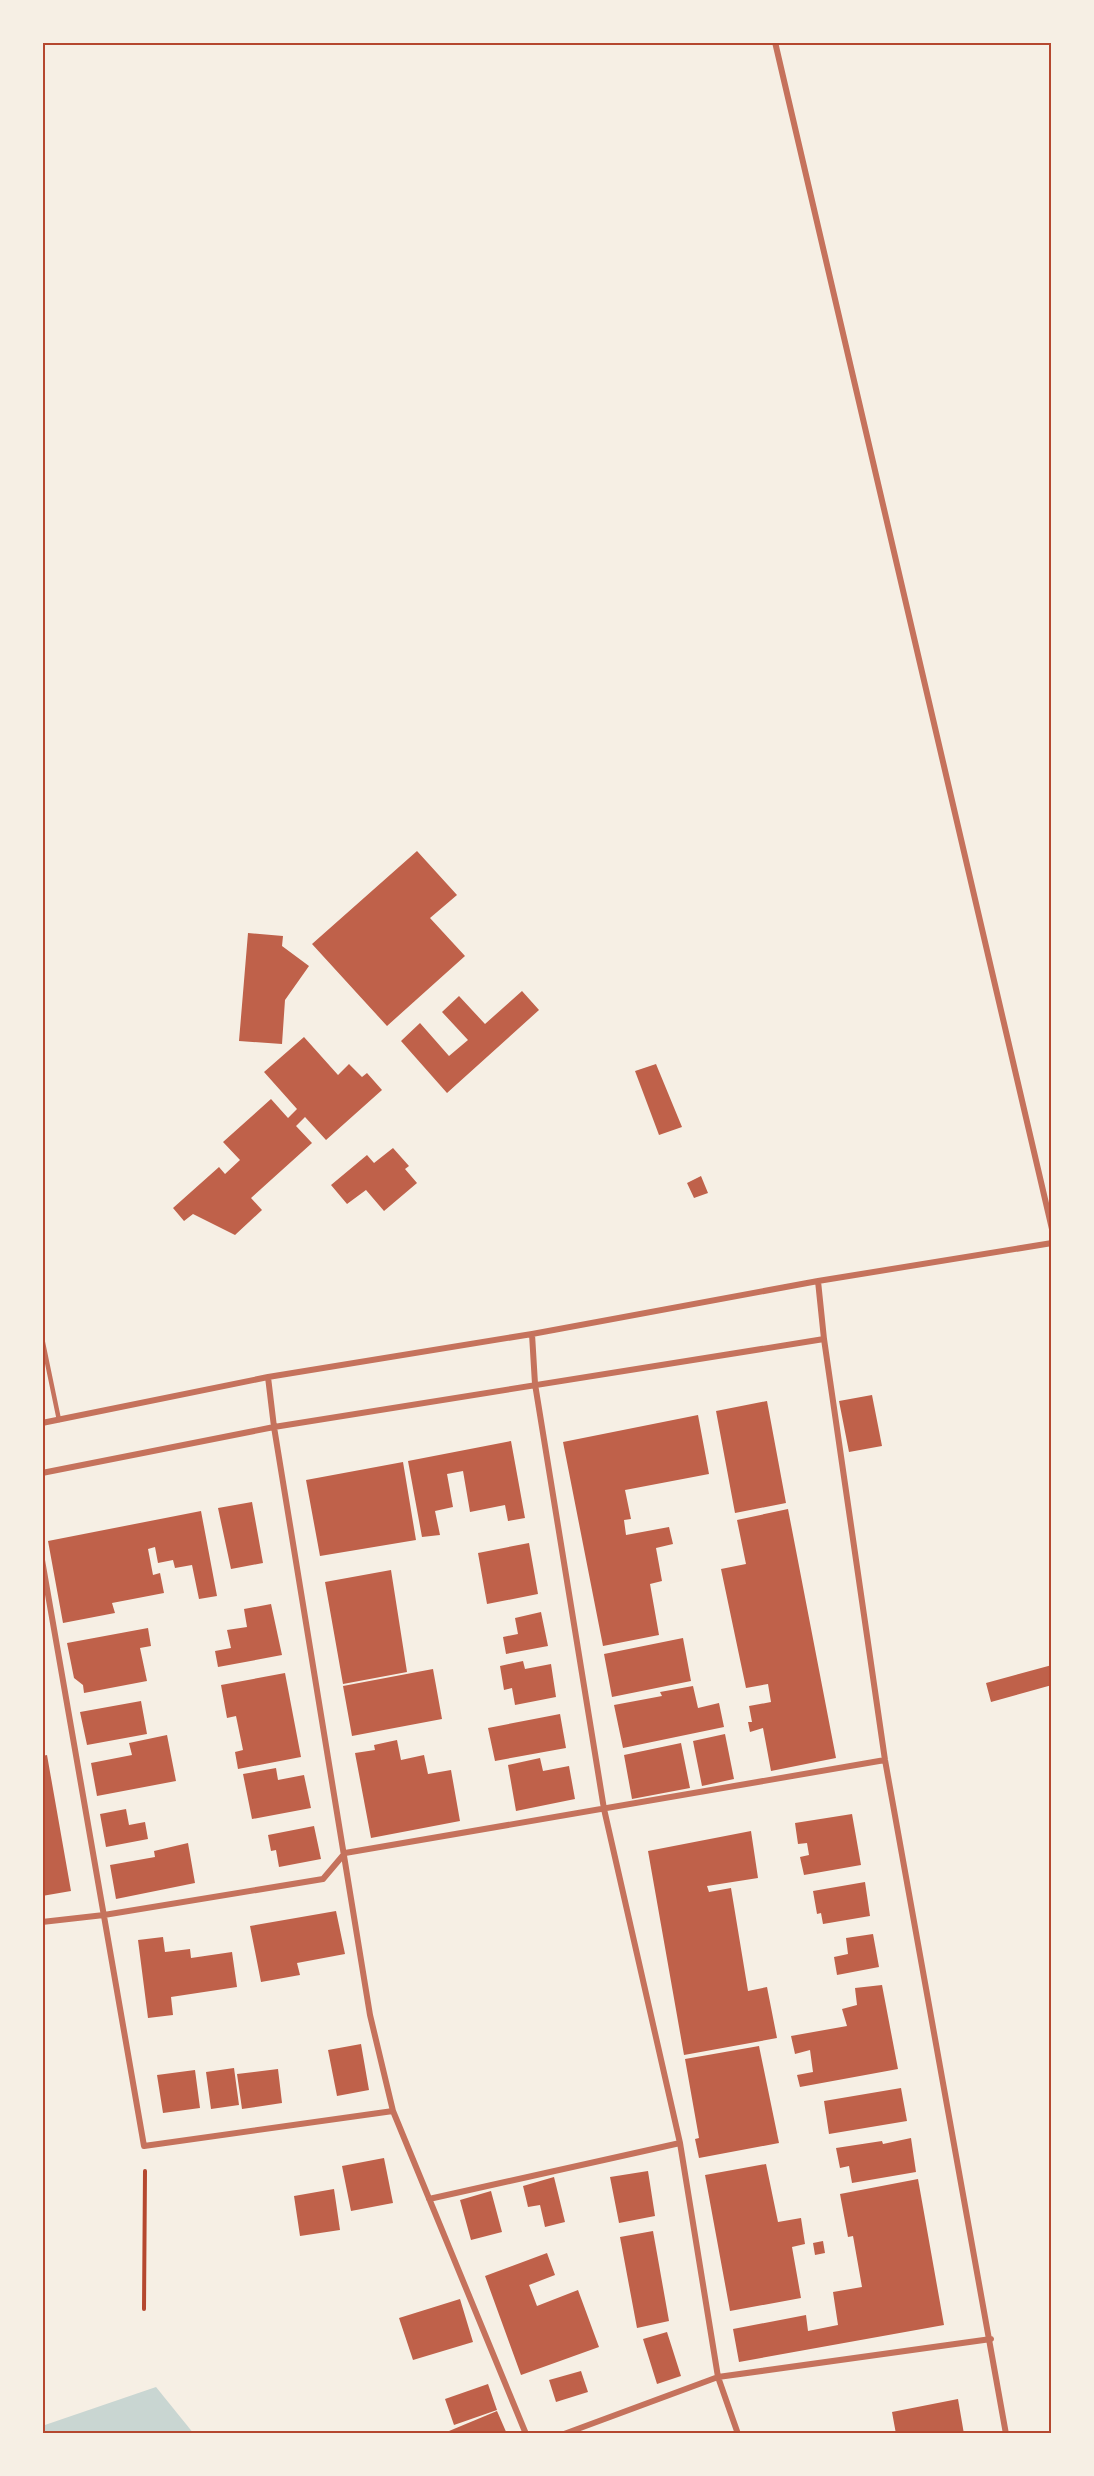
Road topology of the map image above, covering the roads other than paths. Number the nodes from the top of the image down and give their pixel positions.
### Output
1 (775, 42) edge
2 (1052, 1229) edge
3 (1052, 1244) edge
4 (818, 1281) junction
5 (532, 1334) junction
6 (42, 1338) edge
7 (824, 1339) junction
8 (268, 1377) junction
9 (535, 1384) junction
10 (59, 1420) junction
11 (42, 1423) edge
12 (274, 1427) junction
13 (42, 1473) edge
14 (42, 1560) edge
15 (885, 1760) junction
16 (604, 1809) junction
17 (345, 1853) junction
18 (104, 1915) junction
19 (42, 1922) edge
20 (393, 2111) junction
21 (680, 2143) junction
22 (429, 2199) junction
23 (991, 2339) junction
24 (718, 2377) junction
25 (526, 2434) edge
26 (564, 2434) edge
27 (738, 2434) edge
28 (1006, 2434) edge

1 - 2 street
3 - 4 street
4 - 5 street
4 - 7 street
5 - 8 street
5 - 9 street
6 - 10 lane
7 - 9 street
7 - 15 street
8 - 10 street
8 - 12 street
9 - 12 street
9 - 16 street
10 - 11 street
12 - 13 street
12 - 17 street
14 - 18 street
15 - 16 street
15 - 23 street
16 - 17 street
16 - 21 street
17 - 18 street
17 - 20 street
18 - 19 street
18 - 20 street
20 - 22 street
21 - 22 street
21 - 24 street
22 - 25 street
23 - 24 street
23 - 28 street
24 - 26 street
24 - 27 street

